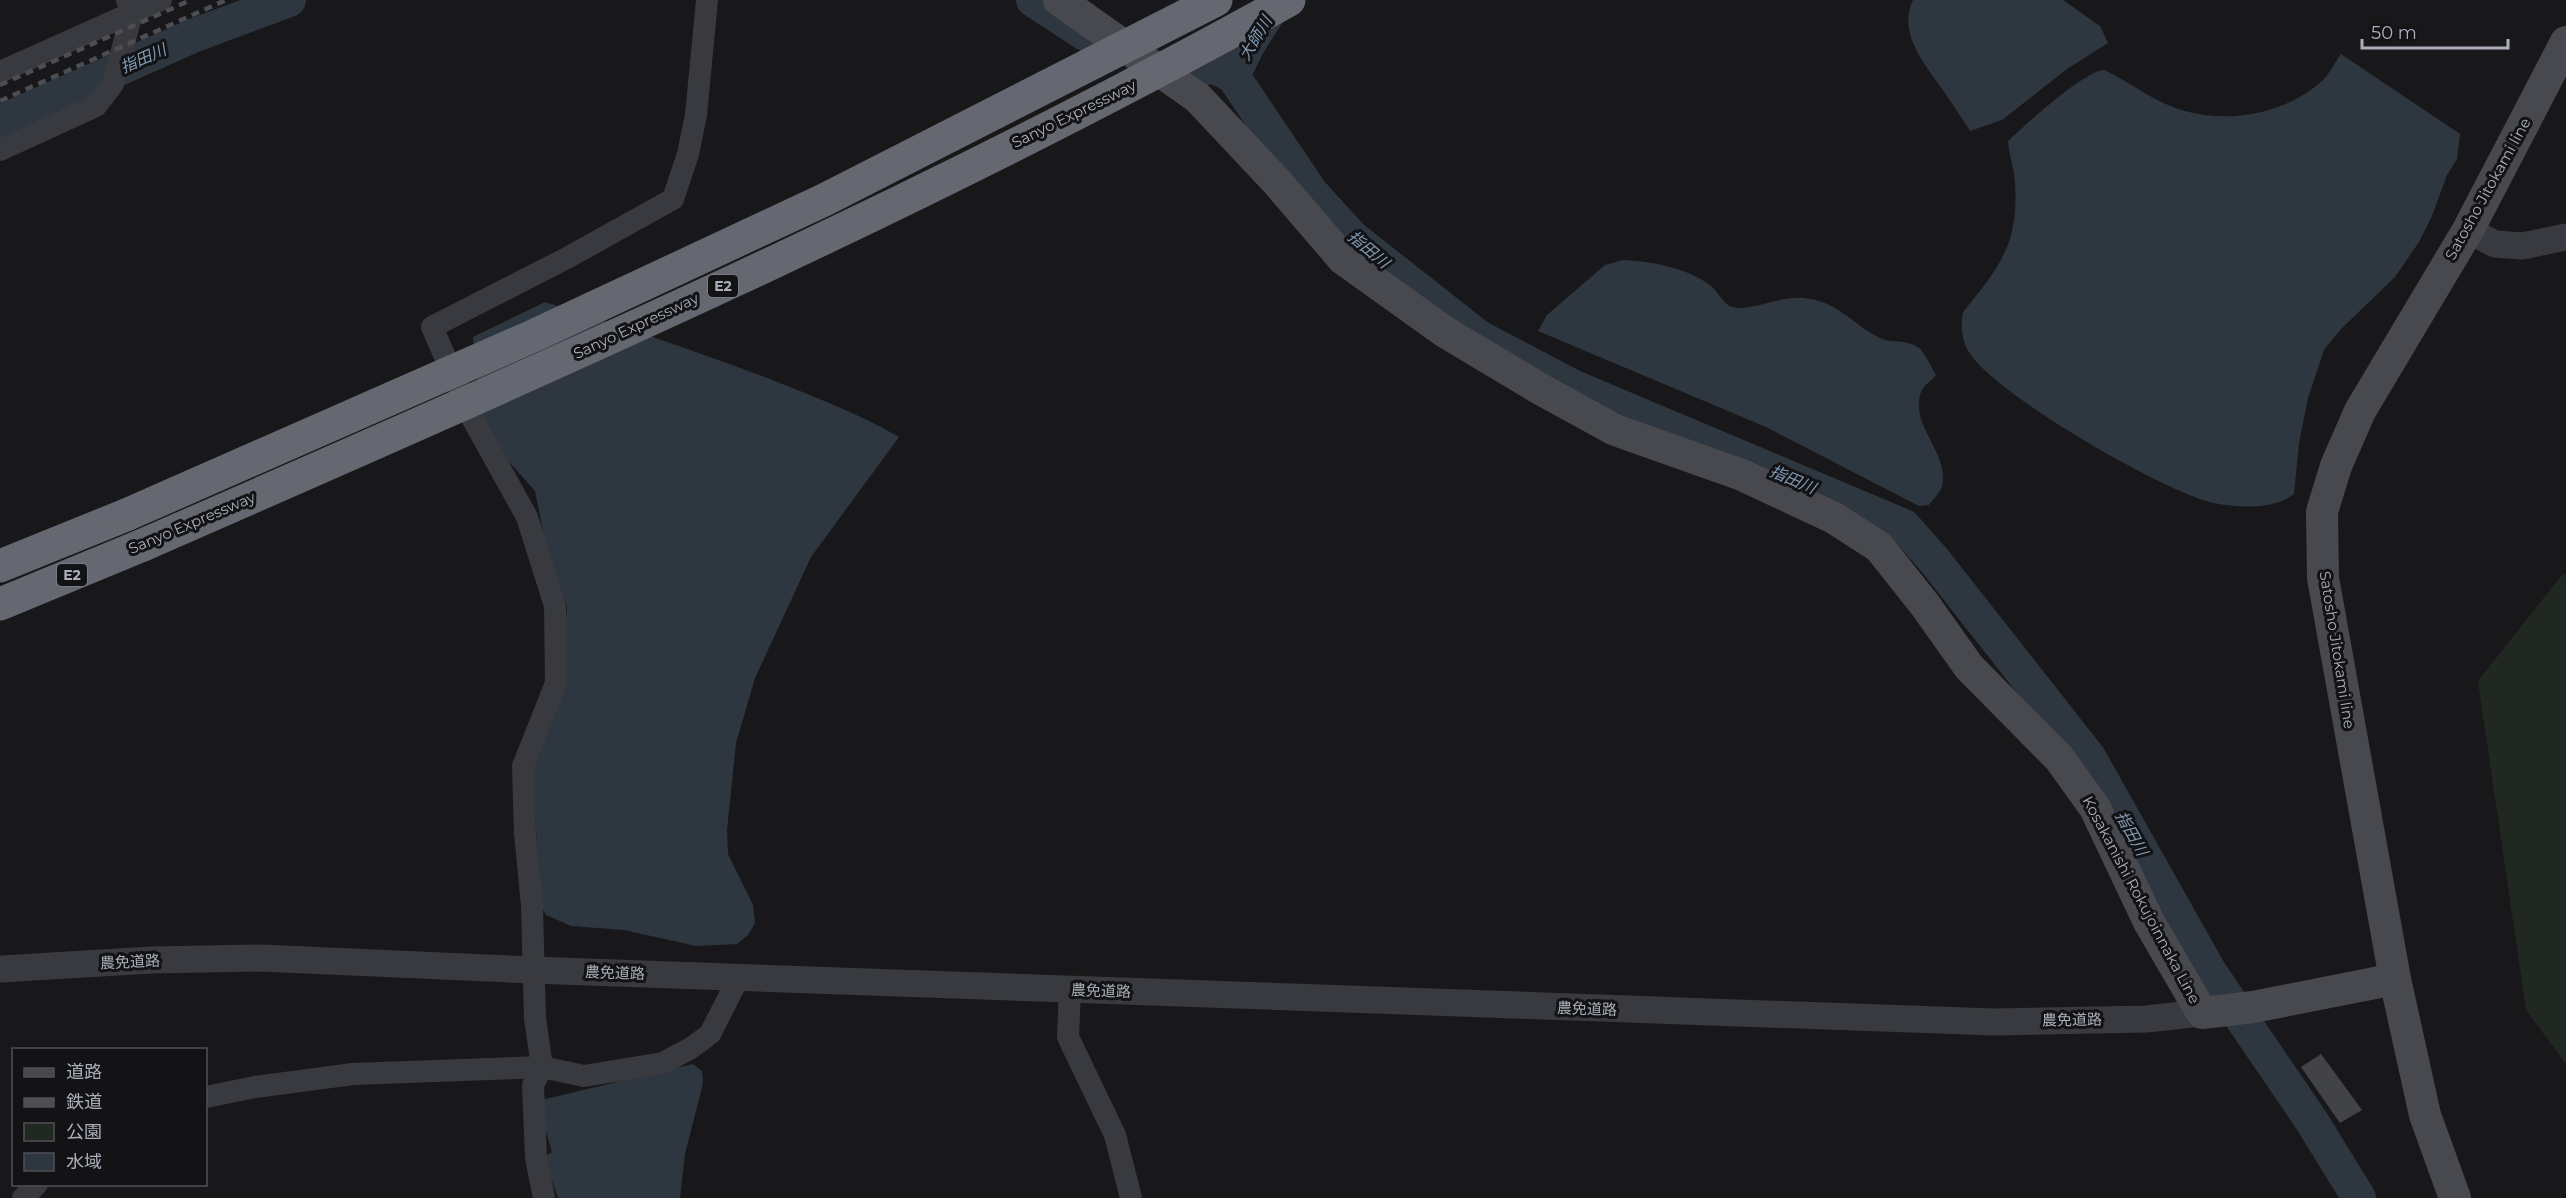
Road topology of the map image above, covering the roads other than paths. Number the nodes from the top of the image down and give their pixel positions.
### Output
1 (161, 0) edge
2 (1059, 0) edge
3 (1216, 0) edge
4 (1289, 0) edge
5 (706, 1) edge
6 (129, 7) edge
7 (2566, 42) edge
8 (0, 72) edge
9 (0, 150) edge
10 (2468, 230) junction
11 (2566, 237) edge
12 (0, 567) edge
13 (0, 604) edge
14 (0, 969) edge
15 (532, 970) junction
16 (739, 977) junction
17 (2395, 979) junction
18 (1070, 990) junction
19 (2211, 1012) junction
20 (542, 1066) junction
21 (207, 1097) edge
22 (36, 1186) edge
23 (23, 1198) edge
24 (544, 1198) edge
25 (1131, 1198) edge
26 (2455, 1198) edge

1 - 6 street
2 - 19 main road, Kosakanishi Rokujoinnaka Line
3 - 12 highway, E2, bridge
4 - 13 highway, Sanyo Expressway / E2, bridge
5 - 15 street
6 - 8 street
6 - 9 street
7 - 10 main road, Satosho Jitokami line
10 - 11 street
10 - 17 main road, Satosho Jitokami line
14 - 15 street, 農免道路
15 - 16 street, 農免道路
15 - 20 street
16 - 18 street, 農免道路
16 - 20 street
17 - 19 main road, Kosakanishi Rokujoinnaka Line
17 - 26 main road, Satosho Jitokami line
18 - 19 street, 農免道路
18 - 25 street
20 - 21 street
20 - 24 street
22 - 23 street

